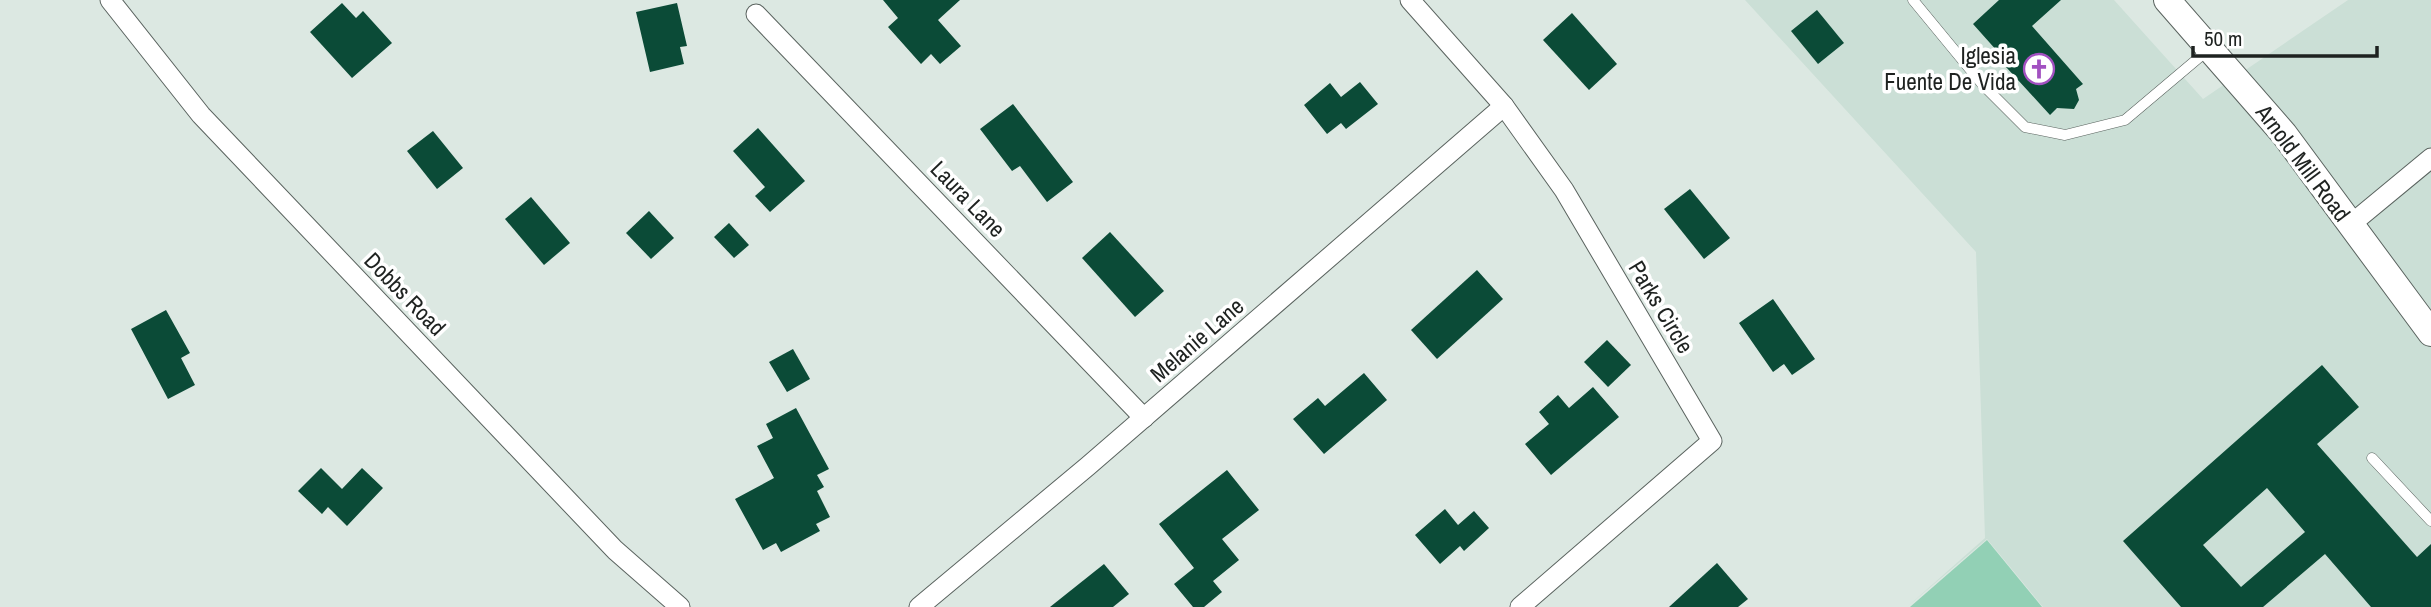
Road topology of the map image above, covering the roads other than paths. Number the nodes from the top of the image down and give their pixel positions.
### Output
1 (110, 0) edge
2 (1410, 0) edge
3 (1913, 0) edge
4 (2167, 0) edge
5 (756, 14) dead end
6 (2210, 49) junction
7 (1504, 106) junction
8 (2431, 158) edge
9 (2350, 225) junction
10 (2431, 333) edge
11 (1144, 418) junction
12 (2372, 458) dead end
13 (2431, 521) edge
14 (680, 607) edge
15 (919, 607) edge
16 (1520, 607) edge

1 - 14 street, Dobbs Road
2 - 7 street, Parks Circle
3 - 6 lane
4 - 6 main road, Arnold Mill Road
5 - 11 street, Laura Lane
6 - 9 main road, Arnold Mill Road
7 - 11 street, Melanie Lane
7 - 16 street, Parks Circle
8 - 9 street
9 - 10 main road, Arnold Mill Road
11 - 15 street, Melanie Lane
12 - 13 lane

